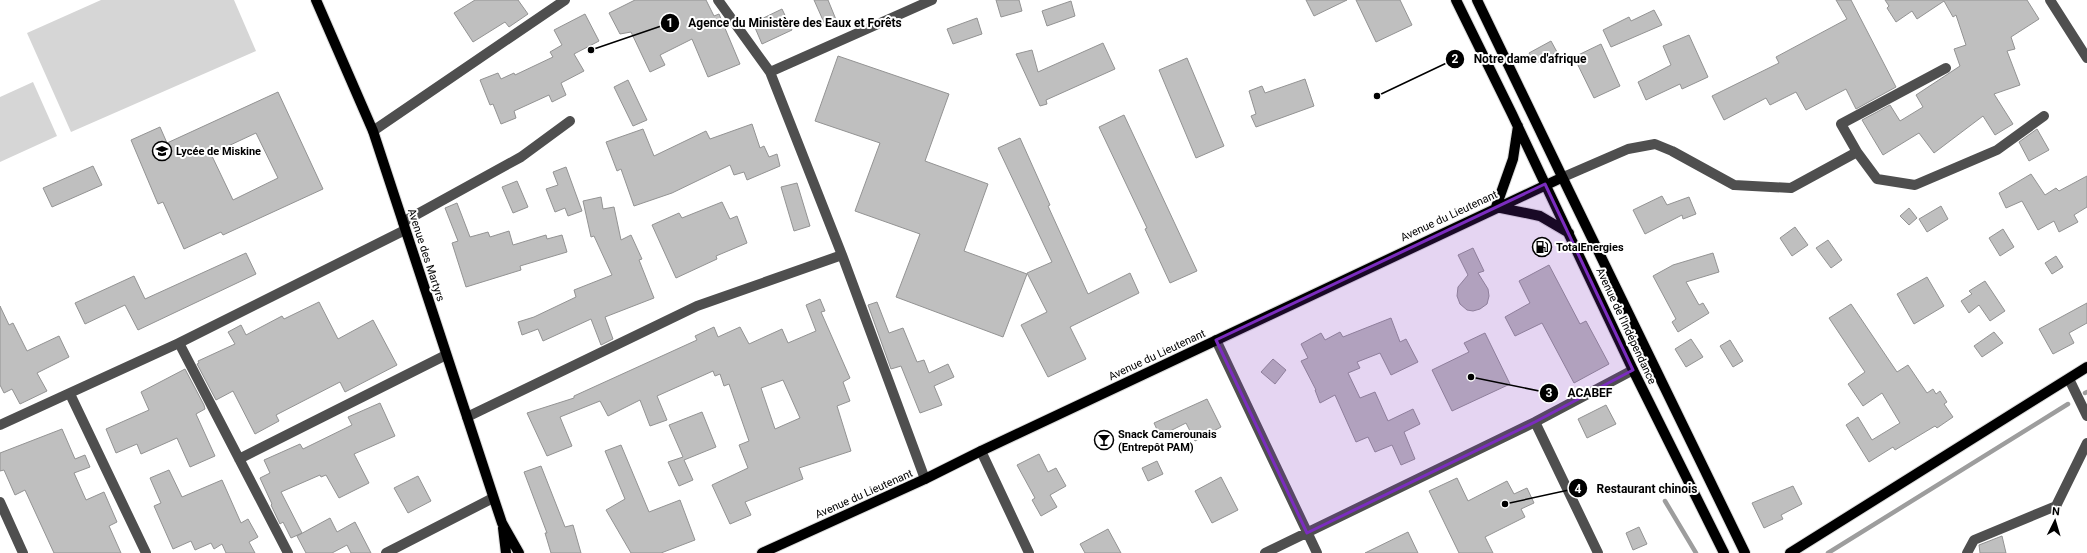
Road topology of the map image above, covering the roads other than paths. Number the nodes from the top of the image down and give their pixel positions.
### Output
1 (316, 0) edge
2 (565, 0) edge
3 (718, 0) edge
4 (932, 0) edge
5 (1456, 0) edge
6 (1476, 0) edge
7 (2050, 0) edge
8 (2087, 58) edge
9 (1946, 68) dead end
10 (770, 72) junction
11 (2044, 116) dead end
12 (570, 121) dead end
13 (1518, 126) junction
14 (373, 131) junction
15 (1857, 152) junction
16 (1561, 178) junction
17 (1545, 184) junction
18 (1496, 207) junction
19 (404, 226) junction
20 (1569, 233) junction
21 (842, 255) junction
22 (1216, 340) junction
23 (179, 343) junction
24 (446, 355) junction
25 (2087, 367) edge
26 (1633, 370) junction
27 (2069, 379) junction
28 (70, 394) junction
29 (2087, 416) edge
30 (467, 417) junction
31 (1536, 422) junction
32 (0, 425) edge
33 (2087, 443) edge
34 (981, 451) junction
35 (239, 459) junction
36 (925, 479) junction
37 (493, 498) junction
38 (0, 502) edge
39 (502, 522) junction
40 (1307, 533) junction
41 (22, 553) edge
42 (146, 553) edge
43 (288, 553) edge
44 (386, 553) edge
45 (506, 553) edge
46 (519, 553) edge
47 (762, 553) edge
48 (1029, 553) edge
49 (1265, 553) edge
50 (1317, 553) edge
51 (1598, 553) edge
52 (1724, 553) edge
53 (1745, 553) edge
54 (1790, 553) edge
55 (1967, 553) edge

1 - 14 main road, Avenue des Martyrs
2 - 14 street
3 - 10 street
4 - 10 street
5 - 13 main road, Avenue de l'Indépendance
6 - 16 main road, Avenue de l'Indépendance
7 - 8 street
9 - 15 street
10 - 21 street
11 - 15 street
12 - 19 street
13 - 17 main road, Avenue de l'Indépendance
13 - 18 main road
14 - 19 main road, Avenue des Martyrs
15 - 16 street
16 - 17 main road, Avenue du Lieutenant
16 - 53 main road, Avenue de l'Indépendance
17 - 18 main road, Avenue du Lieutenant
17 - 20 main road, Avenue de l'Indépendance
18 - 20 main road
18 - 22 main road, Avenue du Lieutenant
19 - 23 street
19 - 24 main road, Avenue des Martyrs
20 - 26 main road, Avenue de l'Indépendance
21 - 30 street
21 - 36 street
22 - 34 main road, Avenue du Lieutenant
22 - 40 street
23 - 28 street
23 - 35 street
24 - 30 main road, Avenue des Martyrs
24 - 35 street
25 - 27 main road
26 - 31 street
26 - 52 main road, Avenue de l'Indépendance
27 - 29 street
27 - 54 main road
28 - 32 street
28 - 42 street
30 - 37 main road, Avenue des Martyrs
31 - 40 street
31 - 51 street
33 - 55 street
34 - 36 main road, Avenue du Lieutenant
34 - 48 street
35 - 43 street
36 - 47 main road, Avenue du Lieutenant
37 - 39 main road, Avenue des Martyrs
37 - 44 street
38 - 41 street
39 - 45 main road, Avenue des Martyrs
39 - 46 main road, Avenue des Martyrs
40 - 49 street
40 - 50 street

